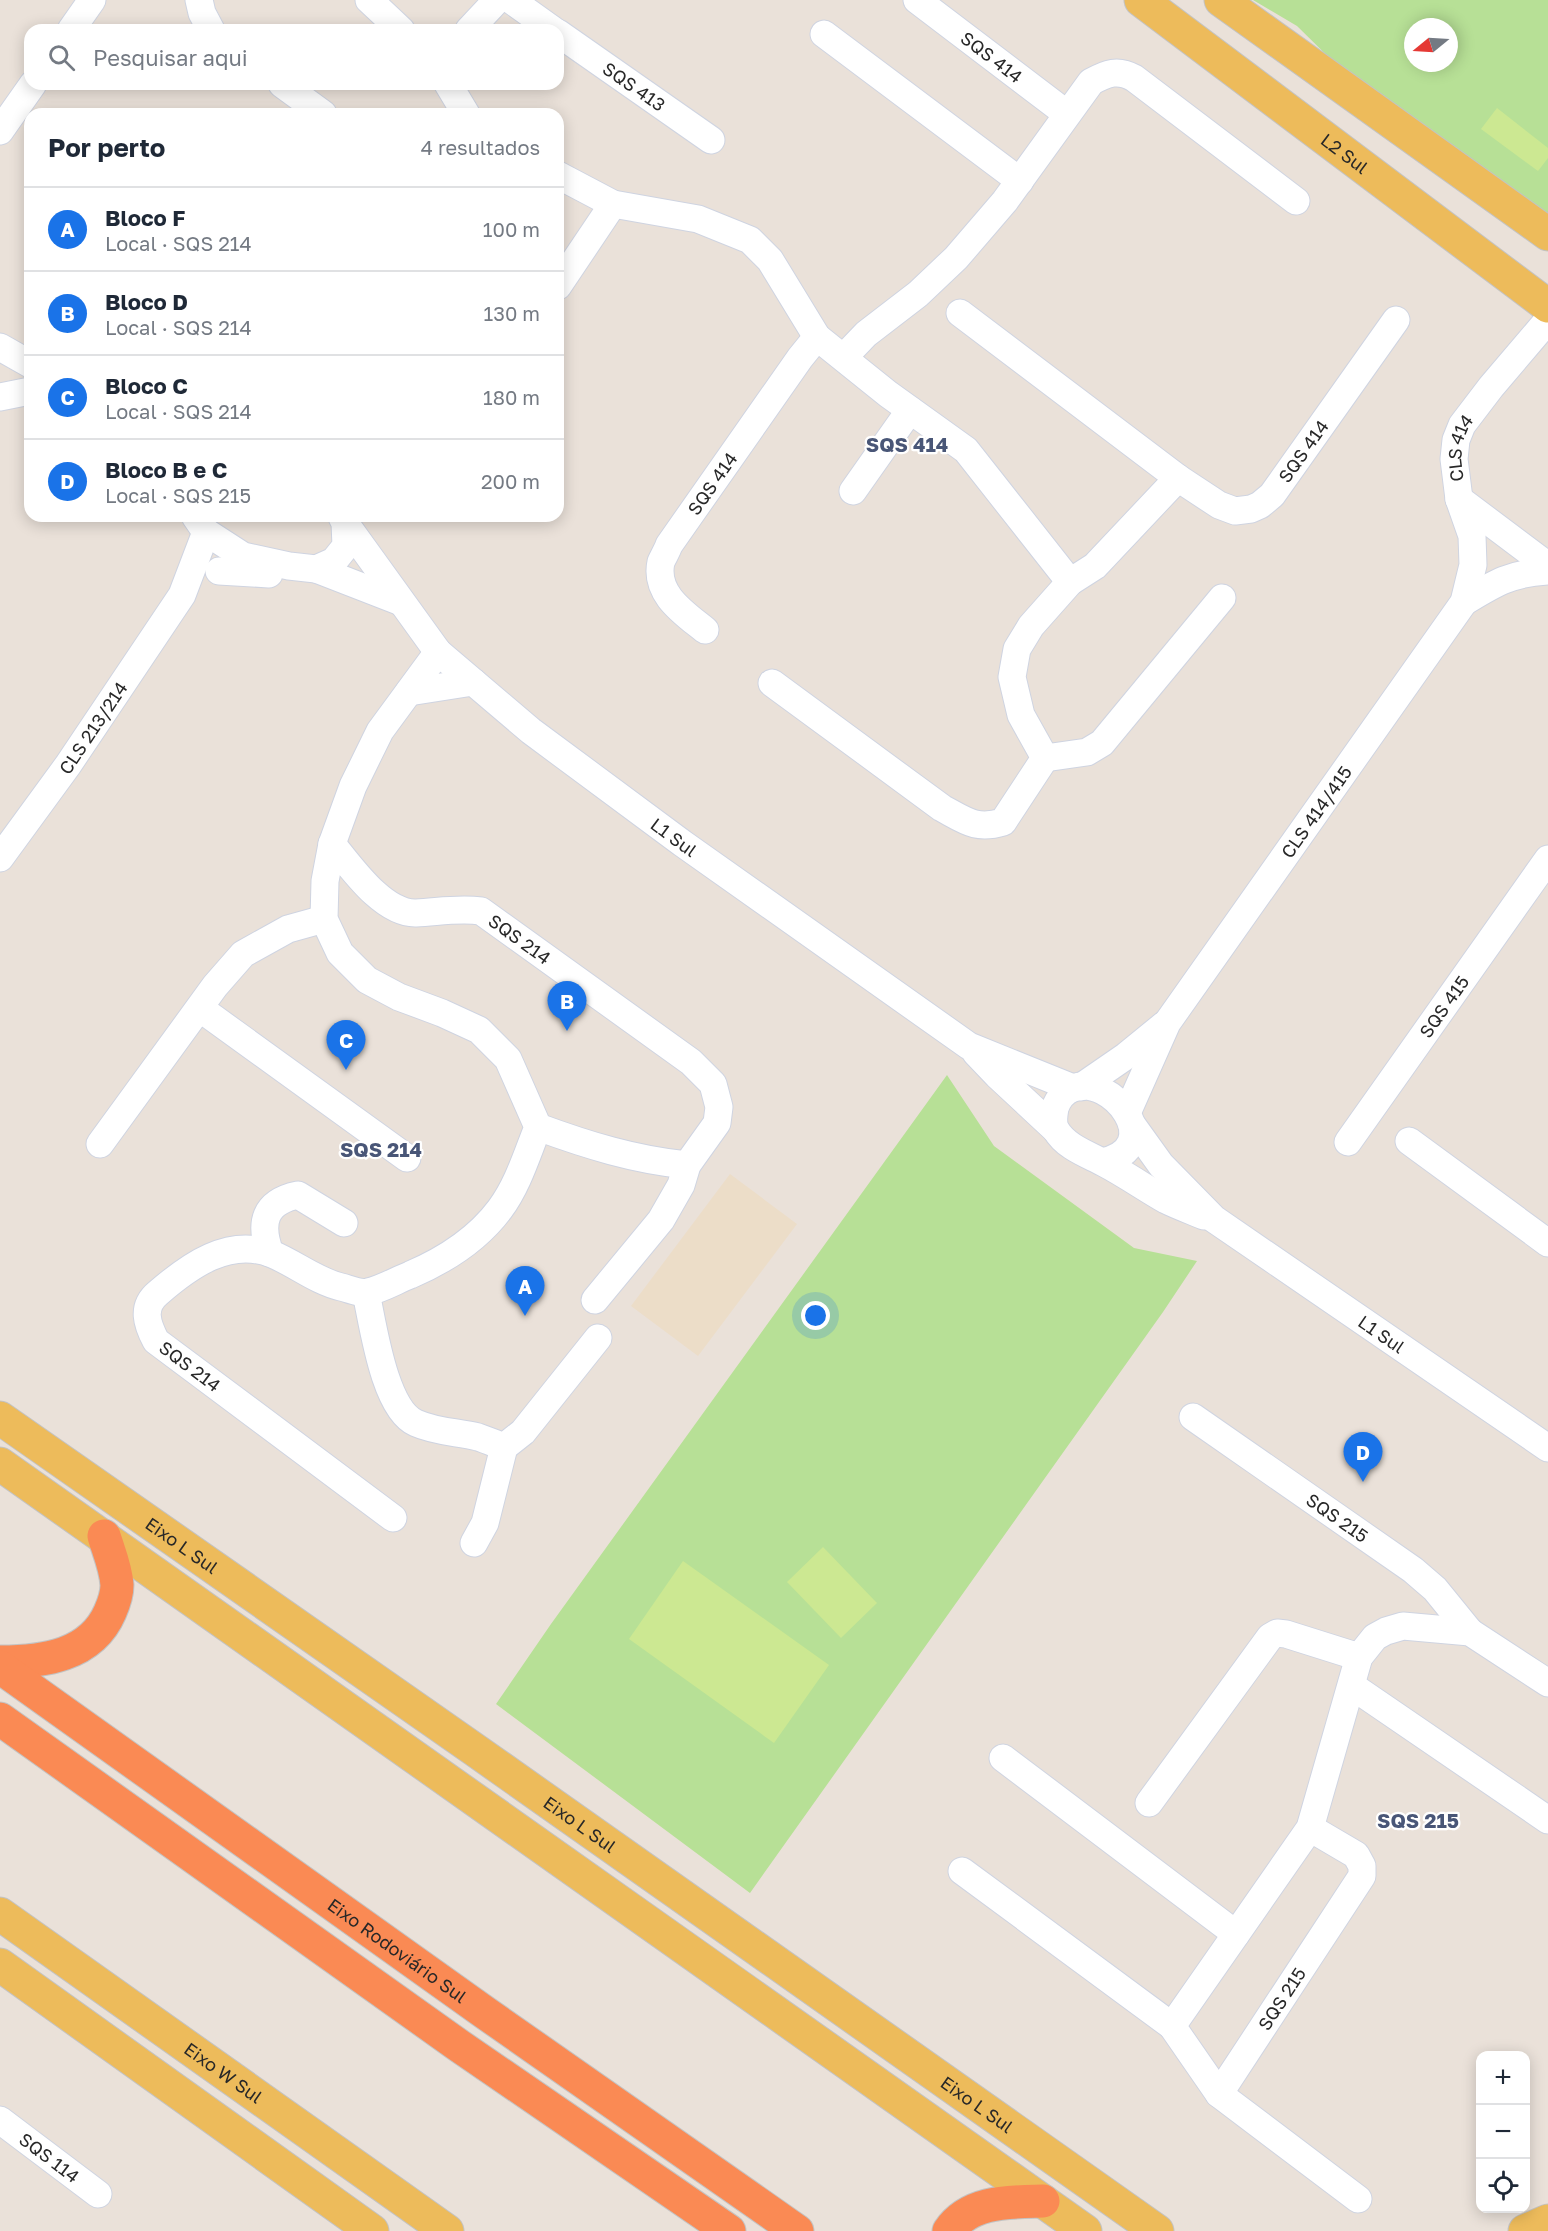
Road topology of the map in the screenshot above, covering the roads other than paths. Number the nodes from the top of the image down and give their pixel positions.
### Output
1 (92, 0) edge
2 (199, 0) edge
3 (369, 0) edge
4 (497, 0) edge
5 (511, 0) edge
6 (917, 0) edge
7 (1141, 0) edge
8 (1221, 0) edge
9 (74, 24) edge
10 (208, 24) edge
11 (395, 24) edge
12 (475, 24) edge
13 (545, 24) edge
14 (824, 34) dead end
15 (564, 37) edge
16 (29, 90) edge
17 (290, 90) edge
18 (452, 90) edge
19 (315, 108) edge
20 (462, 108) edge
21 (1067, 114) junction
22 (0, 131) edge
23 (711, 141) dead end
24 (1462, 174) junction
25 (564, 179) edge
26 (1020, 182) junction
27 (1296, 201) dead end
28 (613, 204) junction
29 (1430, 217) junction
30 (1548, 234) edge
31 (564, 277) edge
32 (1548, 306) edge
33 (960, 313) dead end
34 (1396, 320) dead end
35 (1548, 320) edge
36 (817, 338) junction
37 (0, 347) edge
38 (844, 357) junction
39 (24, 361) edge
40 (24, 392) edge
41 (0, 398) edge
42 (910, 410) junction
43 (1178, 478) junction
44 (853, 491) dead end
45 (1460, 498) junction
46 (343, 522) edge
47 (345, 522) edge
48 (196, 528) edge
49 (243, 555) junction
50 (1548, 566) edge
51 (316, 569) junction
52 (219, 571) junction
53 (1548, 571) edge
54 (341, 578) junction
55 (1070, 582) junction
56 (182, 595) junction
57 (1222, 598) dead end
58 (401, 602) junction
59 (1464, 602) junction
60 (705, 630) dead end
61 (438, 652) junction
62 (473, 682) junction
63 (772, 683) dead end
64 (409, 692) junction
65 (1045, 758) junction
66 (332, 844) junction
67 (0, 858) edge
68 (1545, 869) edge
69 (324, 919) junction
70 (201, 1009) junction
71 (1167, 1023) junction
72 (969, 1046) junction
73 (1077, 1087) junction
74 (1130, 1120) junction
75 (538, 1127) junction
76 (1055, 1129) junction
77 (1409, 1141) dead end
78 (1348, 1142) dead end
79 (100, 1144) dead end
80 (407, 1158) dead end
81 (1102, 1162) junction
82 (687, 1165) junction
83 (1214, 1220) junction
84 (344, 1223) dead end
85 (1548, 1243) edge
86 (270, 1253) junction
87 (366, 1293) junction
88 (595, 1300) dead end
89 (598, 1338) dead end
90 (1193, 1417) dead end
91 (0, 1418) edge
92 (504, 1447) junction
93 (1548, 1448) edge
94 (0, 1464) edge
95 (393, 1518) dead end
96 (104, 1536) junction
97 (474, 1543) dead end
98 (1470, 1632) junction
99 (1359, 1656) junction
100 (0, 1665) edge
101 (1548, 1683) edge
102 (1352, 1686) junction
103 (0, 1719) edge
104 (1003, 1758) dead end
105 (1149, 1803) dead end
106 (1548, 1820) edge
107 (1310, 1828) junction
108 (962, 1871) dead end
109 (0, 1914) edge
110 (1236, 1934) junction
111 (0, 1965) edge
112 (1172, 2026) junction
113 (1219, 2094) junction
114 (0, 2120) edge
115 (98, 2194) dead end
116 (1358, 2199) dead end
117 (1043, 2201) junction
118 (1548, 2221) edge
119 (372, 2231) edge
120 (447, 2231) edge
121 (729, 2231) edge
122 (797, 2231) edge
123 (949, 2231) edge
124 (1084, 2231) edge
125 (1157, 2231) edge
126 (1525, 2231) edge

1 - 9 street
2 - 10 street
3 - 11 street
4 - 12 street
5 - 13 street
6 - 21 street, SQS 414
7 - 29 main road, L2 Sul
8 - 24 main road
14 - 26 street
15 - 23 street, SQS 413
16 - 22 street
17 - 19 street
18 - 20 street
21 - 26 street
21 - 27 street
24 - 29 main road
24 - 30 main road
25 - 28 street
26 - 38 street
28 - 31 street
28 - 36 street
29 - 32 main road, L2 Sul
33 - 43 street, SQS 414
34 - 43 street, SQS 414
35 - 45 street, CLS 414
36 - 38 street
36 - 60 street, SQS 414
37 - 39 street
38 - 42 street
40 - 41 street
42 - 44 street
42 - 55 street
43 - 55 street
45 - 50 street
45 - 59 street, CLS 414
46 - 51 street
47 - 58 street, L1 Sul
48 - 49 street
48 - 56 street, CLS 213/214
49 - 51 street
49 - 52 street, CLS 213/214
51 - 54 street
52 - 54 street
52 - 56 street, CLS 213/214
53 - 59 street
54 - 58 street
55 - 65 street
56 - 67 street, CLS 213/214
57 - 65 street
58 - 61 street, L1 Sul
59 - 71 street, CLS 414/415
61 - 62 street, L1 Sul
61 - 64 street
62 - 64 street
62 - 72 street, L1 Sul
63 - 65 street
64 - 66 street
66 - 69 street
66 - 82 street, SQS 214
68 - 78 street, SQS 415
69 - 70 street
69 - 75 street
70 - 79 street
70 - 80 street
71 - 73 street, CLS 414/415
71 - 74 street, CLS 414/415
72 - 73 street, L1 Sul
72 - 76 street, L1 Sul
73 - 74 street
73 - 76 street
74 - 81 street
74 - 83 street, L1 Sul
75 - 82 street
75 - 87 street
76 - 81 street
77 - 85 street
81 - 83 street, L1 Sul
82 - 88 street, SQS 214
83 - 93 street, L1 Sul
84 - 86 street
86 - 87 street, SQS 214
86 - 95 street, SQS 214
87 - 92 street
89 - 92 street
90 - 98 street, SQS 215
91 - 125 main road, Eixo L Sul
92 - 97 street
94 - 96 main road, Eixo L Sul
96 - 100 highway
96 - 117 main road, Eixo L Sul
98 - 99 street, SQS 215
98 - 101 street, SQS 215
99 - 102 street
99 - 105 street
100 - 122 highway, Eixo Rodoviário Sul
102 - 106 street
102 - 107 street
103 - 121 highway
104 - 110 street
107 - 110 street
107 - 113 street, SQS 215
108 - 112 street
109 - 120 main road, Eixo W Sul
110 - 112 street
111 - 119 main road
112 - 113 street
113 - 116 street
114 - 115 street, SQS 114
117 - 123 highway
117 - 124 main road, Eixo L Sul
118 - 126 main road

